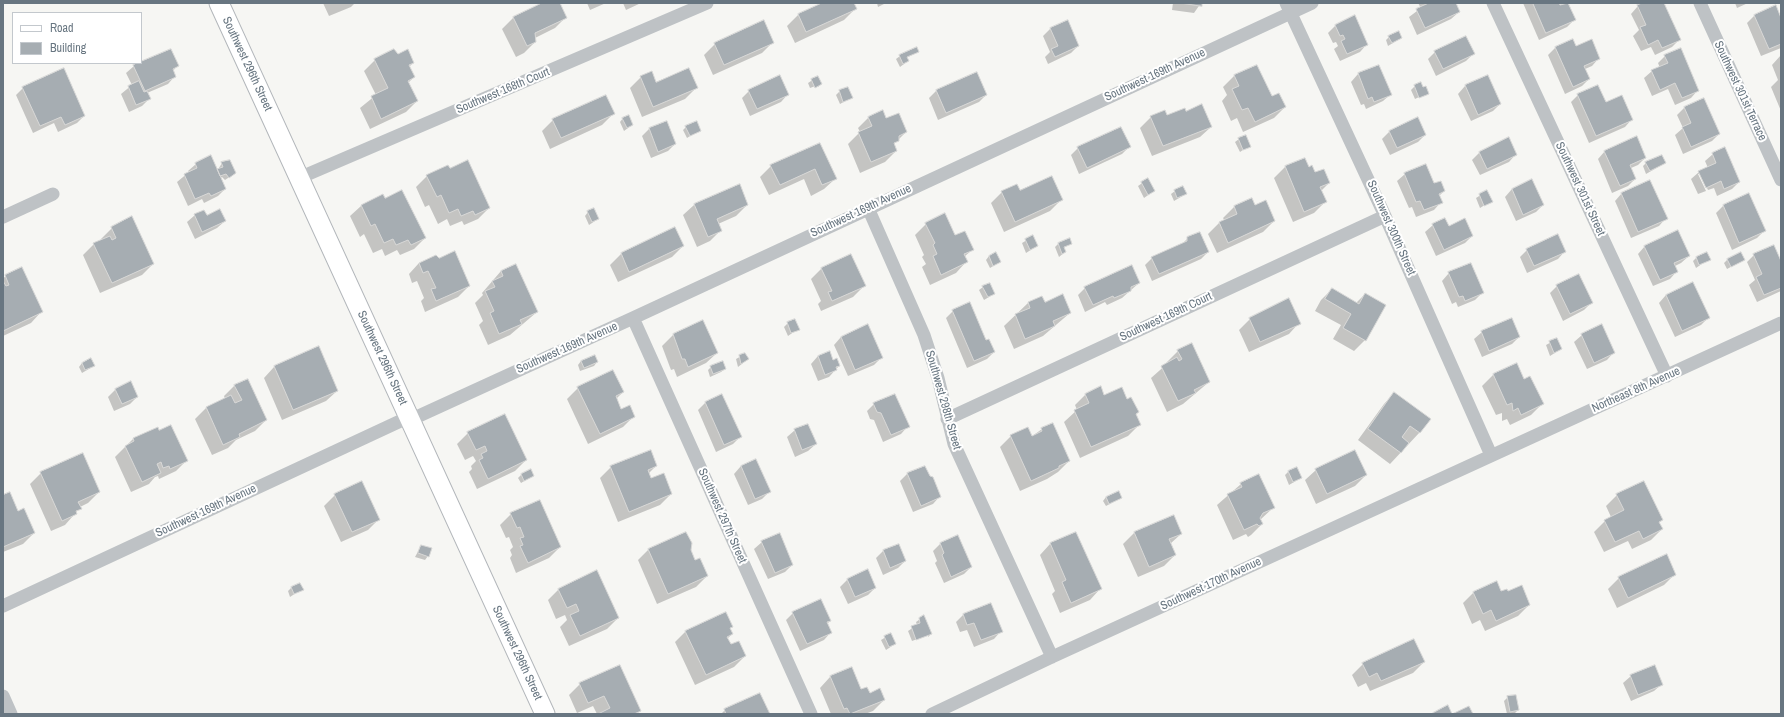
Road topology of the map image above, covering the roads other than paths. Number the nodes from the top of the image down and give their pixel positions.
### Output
1 (219, 3) edge
2 (707, 3) edge
3 (1312, 3) edge
4 (1493, 3) edge
5 (1700, 3) edge
6 (1289, 8) edge
7 (299, 178) junction
8 (1781, 180) edge
9 (53, 194) dead end
10 (868, 208) junction
11 (1386, 216) junction
12 (3, 217) edge
13 (633, 318) junction
14 (1781, 324) edge
15 (1667, 376) junction
16 (409, 418) junction
17 (947, 419) junction
18 (1491, 455) junction
19 (3, 606) edge
20 (1052, 657) junction
21 (3, 696) edge
22 (11, 714) edge
23 (545, 714) edge
24 (811, 714) edge
25 (932, 714) edge

1 - 7 street, Southwest 296th Street
2 - 7 street, Southwest 168th Court
3 - 6 street, Southwest 169th Avenue
4 - 15 street, Southwest 301st Street
5 - 8 street, Southwest 301st Terrace
6 - 10 street, Southwest 169th Avenue
6 - 11 street, Southwest 300th Street
7 - 16 street, Southwest 296th Street
9 - 12 street
10 - 13 street, Southwest 169th Avenue
10 - 17 street, Southwest 298th Street
11 - 17 street, Southwest 169th Court
11 - 18 street, Southwest 300th Street
13 - 16 street, Southwest 169th Avenue
13 - 24 street, Southwest 297th Street
14 - 15 street, Northeast 8th Avenue
15 - 18 street, Northeast 8th Avenue
16 - 19 street, Southwest 169th Avenue
16 - 23 street, Southwest 296th Street
17 - 20 street, Southwest 298th Street
18 - 20 street, Southwest 170th Avenue
20 - 25 street, Southwest 170th Avenue
21 - 22 street

